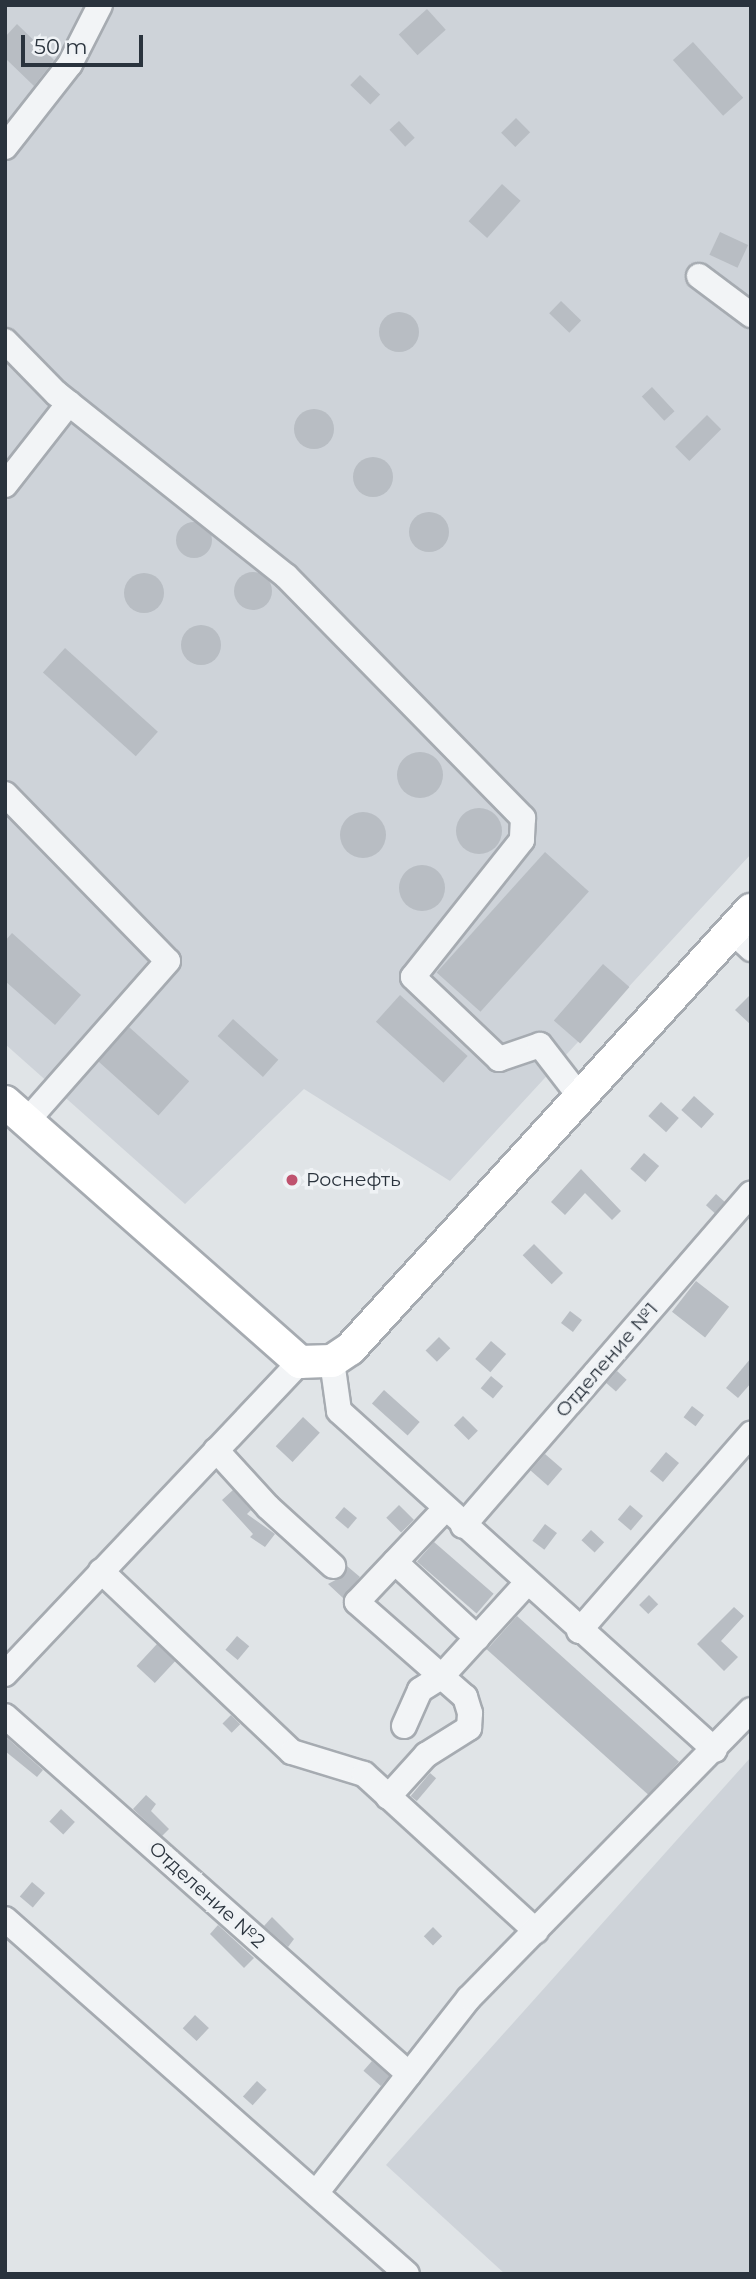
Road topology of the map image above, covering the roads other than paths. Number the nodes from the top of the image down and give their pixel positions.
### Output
1 (100, 5) edge
2 (5, 147) edge
3 (699, 276) dead end
4 (751, 315) edge
5 (5, 341) edge
6 (69, 403) junction
7 (5, 485) edge
8 (5, 794) edge
9 (745, 931) edge
10 (581, 1098) junction
11 (16, 1112) edge
12 (751, 1194) edge
13 (332, 1361) junction
14 (300, 1362) junction
15 (751, 1434) edge
16 (216, 1450) junction
17 (445, 1509) junction
18 (463, 1526) junction
19 (395, 1562) junction
20 (333, 1566) dead end
21 (101, 1571) junction
22 (526, 1584) junction
23 (579, 1631) junction
24 (477, 1638) junction
25 (5, 1674) edge
26 (442, 1676) junction
27 (751, 1710) edge
28 (5, 1716) edge
29 (404, 1726) dead end
30 (715, 1751) junction
31 (388, 1797) junction
32 (5, 1919) edge
33 (536, 1931) junction
34 (409, 2074) junction
35 (316, 2193) junction
36 (407, 2274) edge

1 - 2 street
3 - 4 street
5 - 6 street
6 - 7 street
6 - 10 street
8 - 11 street
9 - 10 main road
10 - 13 main road
11 - 14 main road
12 - 18 street, Отделение №1
13 - 14 main road
13 - 17 street
14 - 16 street
15 - 23 street
16 - 20 street
16 - 21 street
17 - 18 street
17 - 19 street
18 - 22 street
19 - 24 street
19 - 26 street
21 - 25 street
21 - 31 street
22 - 23 street
22 - 24 street
23 - 30 street
24 - 26 street
26 - 29 street
26 - 31 street
27 - 30 street
28 - 34 street, Отделение №2
30 - 33 street
31 - 33 street
32 - 35 street
33 - 34 street
34 - 35 street
35 - 36 street

